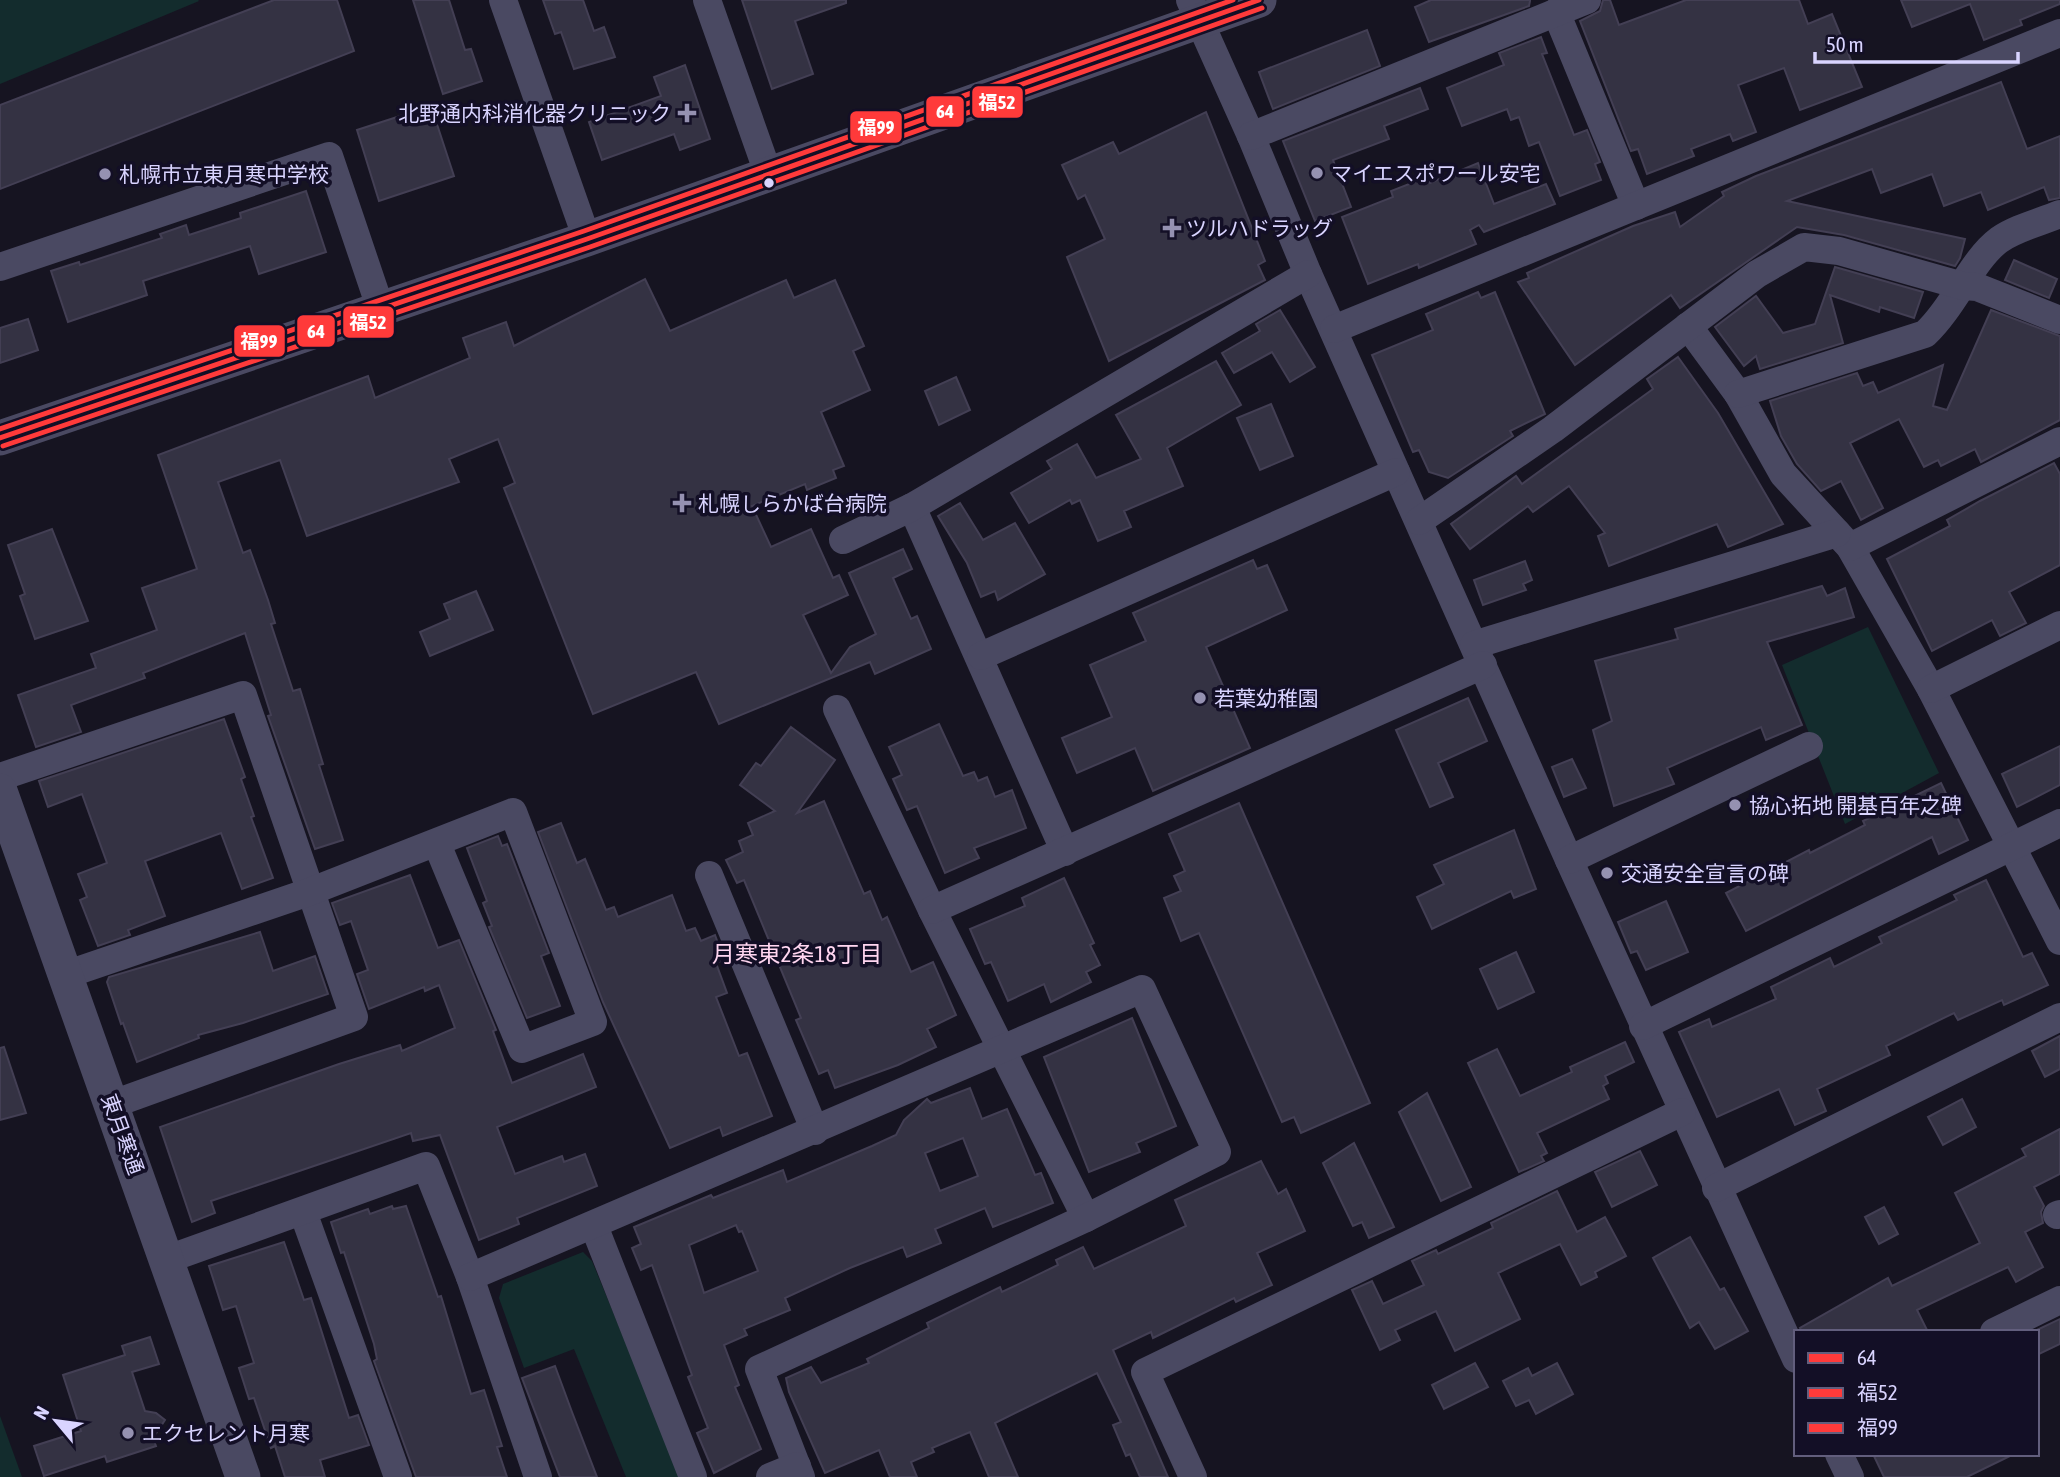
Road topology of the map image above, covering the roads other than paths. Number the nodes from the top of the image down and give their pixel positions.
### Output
1 (503, 0) edge
2 (707, 0) edge
3 (1259, 0) edge
4 (1587, 0) edge
5 (1194, 11) edge
6 (1556, 12) junction
7 (2060, 33) edge
8 (1251, 136) junction
9 (768, 173) junction
10 (1636, 206) junction
11 (2060, 214) edge
12 (587, 239) junction
13 (0, 267) edge
14 (1308, 274) junction
15 (1963, 286) junction
16 (380, 307) junction
17 (2060, 320) edge
18 (1688, 326) junction
19 (1334, 329) junction
20 (1738, 394) junction
21 (0, 439) edge
22 (2060, 441) edge
23 (1396, 472) junction
24 (912, 507) junction
25 (1419, 521) junction
26 (843, 540) dead end
27 (1843, 540) junction
28 (2060, 625) edge
29 (1479, 655) junction
30 (981, 656) junction
31 (1931, 690) junction
32 (837, 709) dead end
33 (1809, 746) dead end
34 (0, 777) edge
35 (0, 791) edge
36 (2060, 823) edge
37 (437, 844) junction
38 (2012, 847) junction
39 (1065, 852) junction
40 (1569, 860) junction
41 (709, 875) dead end
42 (309, 892) junction
43 (932, 910) junction
44 (2060, 942) edge
45 (65, 975) junction
46 (2060, 1017) edge
47 (1643, 1026) junction
48 (1001, 1050) junction
49 (113, 1104) junction
50 (1682, 1112) junction
51 (815, 1130) junction
52 (1716, 1188) junction
53 (303, 1212) junction
54 (1086, 1218) junction
55 (594, 1226) junction
56 (168, 1259) junction
57 (470, 1277) junction
58 (2060, 1300) edge
59 (1998, 1330) edge
60 (1794, 1355) edge
61 (1840, 1456) edge
62 (799, 1471) edge
63 (243, 1477) edge
64 (398, 1477) edge
65 (538, 1477) edge
66 (692, 1477) edge
67 (770, 1477) edge
68 (1193, 1477) edge
69 (1850, 1477) edge

1 - 12 street
2 - 9 street
3 - 5 street
4 - 6 street
5 - 8 street
5 - 9 street
6 - 8 street
6 - 10 street
7 - 10 street
8 - 14 street
9 - 12 street
10 - 19 street
11 - 15 street
12 - 16 street
13 - 16 street
14 - 19 street
14 - 24 street
15 - 17 street
15 - 18 street
15 - 20 street
16 - 21 street
18 - 20 street
18 - 25 street
19 - 23 street
20 - 27 street
22 - 27 street
23 - 25 street
23 - 30 street
24 - 26 street
24 - 30 street
25 - 29 street
27 - 29 street
27 - 31 street
28 - 31 street
29 - 39 street
29 - 40 street
30 - 39 street
31 - 38 street
32 - 43 street
33 - 40 street
34 - 42 street
35 - 45 street, 東月寒通
36 - 38 street
37 - 37 street
37 - 42 street
38 - 44 street
38 - 47 street
39 - 43 street
40 - 47 street
41 - 51 street
42 - 45 street
42 - 49 street
43 - 48 street
45 - 49 street, 東月寒通
46 - 52 street
47 - 50 street
48 - 51 street
48 - 54 street
48 - 54 street
49 - 56 street, 東月寒通
50 - 52 street
50 - 68 street
51 - 55 street
52 - 60 street
53 - 56 street
53 - 57 street
53 - 64 street
54 - 62 street
55 - 57 street
55 - 66 street
56 - 63 street, 東月寒通
57 - 65 street
58 - 59 street
61 - 69 street
62 - 67 street

